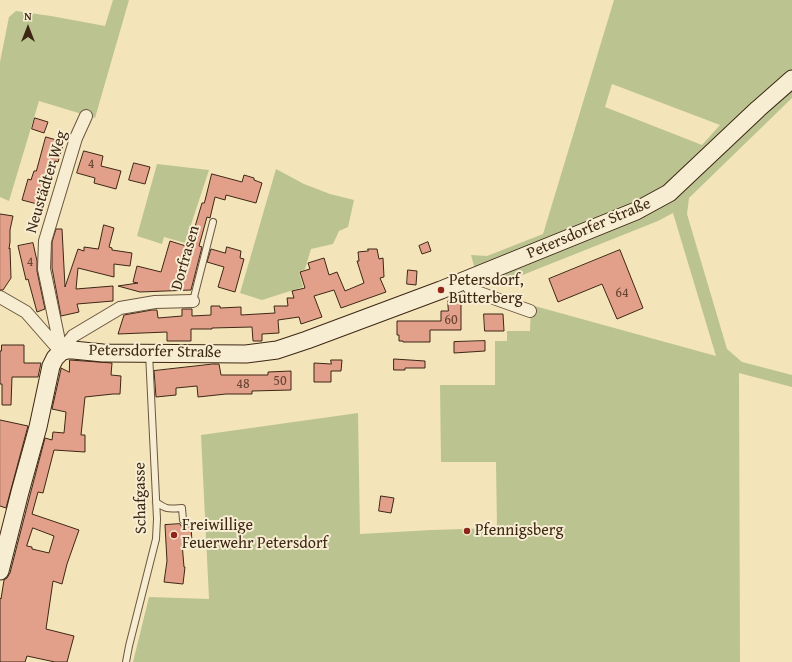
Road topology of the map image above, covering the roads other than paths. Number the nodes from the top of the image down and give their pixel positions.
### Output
1 (792, 79) edge
2 (86, 116) dead end
3 (213, 222) dead end
4 (464, 280) junction
5 (0, 297) edge
6 (193, 301) joint
7 (530, 311) dead end
8 (61, 352) junction
9 (149, 353) junction
10 (156, 502) junction
11 (183, 520) dead end
12 (0, 570) edge
13 (126, 662) edge

1 - 4 main road, Petersdorfer Straße
2 - 8 street, Neustädter Weg
3 - 6 lane, Dorfrasen
4 - 7 street
4 - 9 main road, Petersdorfer Straße
5 - 8 street
6 - 8 street, Dorfrasen
8 - 9 main road, Petersdorfer Straße
8 - 12 main road
9 - 10 lane, Schafgasse
10 - 11 lane
10 - 13 lane, Schafgasse

